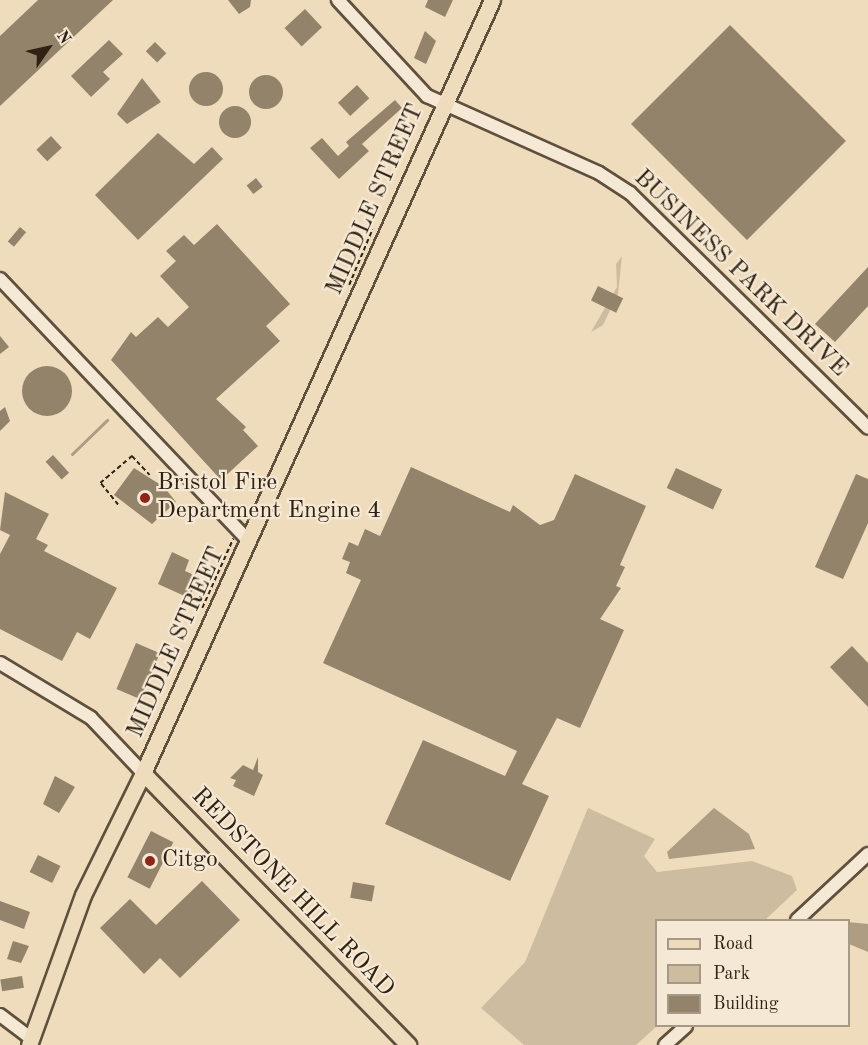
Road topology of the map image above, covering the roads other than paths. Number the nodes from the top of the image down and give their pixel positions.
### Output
1 (338, 0) edge
2 (492, 0) edge
3 (442, 105) junction
4 (0, 279) edge
5 (868, 428) edge
6 (242, 535) junction
7 (0, 663) edge
8 (143, 773) junction
9 (868, 854) edge
10 (800, 919) edge
11 (0, 1015) edge
12 (685, 1027) edge
13 (30, 1042) edge
14 (408, 1045) edge
15 (665, 1045) edge

1 - 3 street
2 - 3 main road, MIDDLE STREET
3 - 5 street, BUSINESS PARK DRIVE
3 - 6 main road, MIDDLE STREET
4 - 6 street
6 - 8 main road, MIDDLE STREET
7 - 8 street
8 - 13 main road, MIDDLE STREET
8 - 14 main road, REDSTONE HILL ROAD
9 - 10 street
11 - 13 street
12 - 15 street

